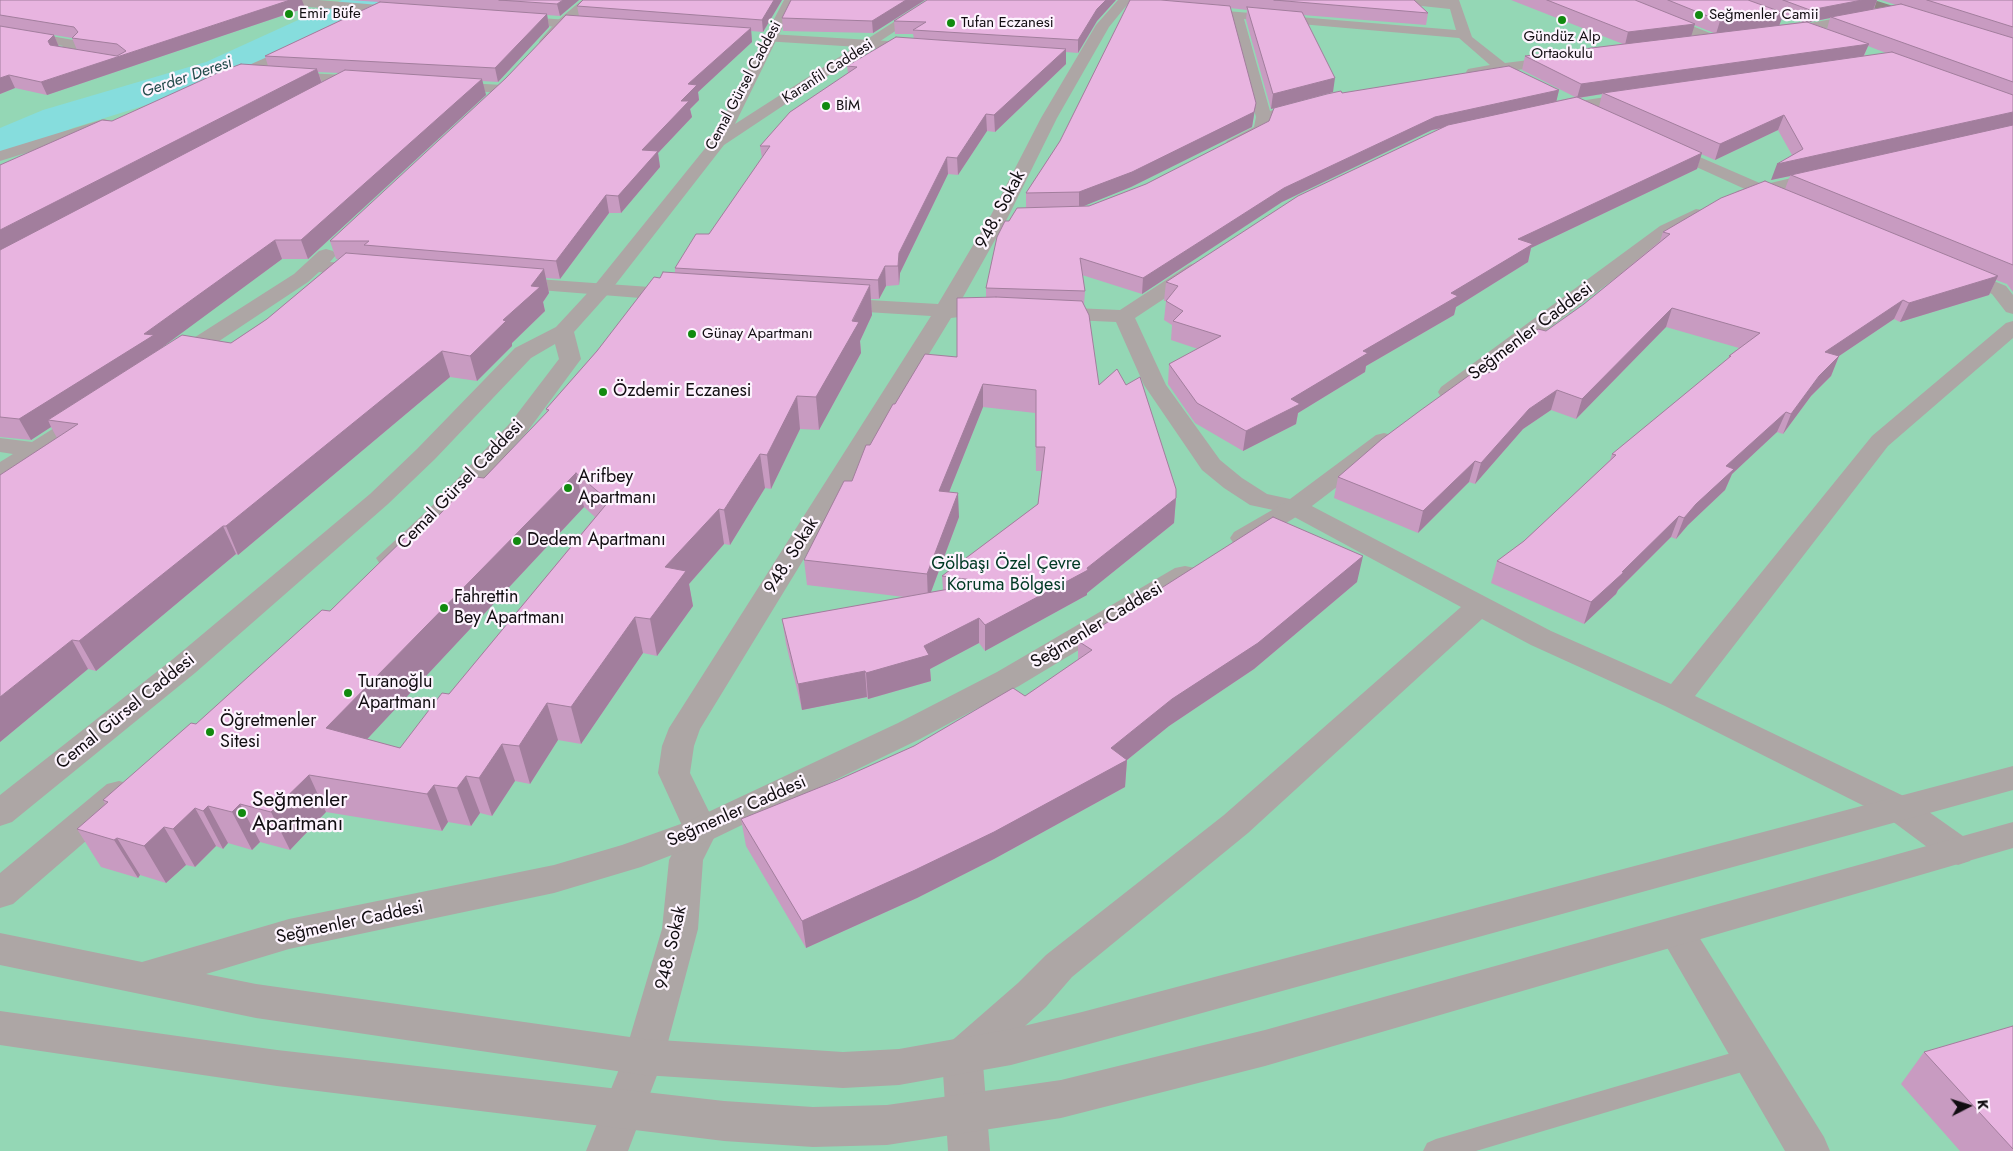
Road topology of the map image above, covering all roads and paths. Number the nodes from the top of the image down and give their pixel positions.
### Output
1 (274, 0) edge
2 (589, 0) edge
3 (790, 0) edge
4 (936, 0) edge
5 (1403, 0) edge
6 (1616, 0) edge
7 (1862, 0) edge
8 (341, 3) edge
9 (1129, 3) edge
10 (1454, 3) edge
11 (377, 9) junction
12 (1179, 9) edge
13 (1898, 11) junction
14 (418, 12) edge
15 (1236, 15) junction
16 (495, 18) edge
17 (1778, 19) edge
18 (354, 21) edge
19 (1934, 23) edge
20 (562, 24) junction
21 (612, 27) edge
22 (1803, 29) junction
23 (0, 31) edge
24 (1465, 34) junction
25 (1764, 34) edge
26 (764, 38) junction
27 (1831, 40) edge
28 (312, 42) edge
29 (872, 43) junction
30 (1686, 44) edge
31 (939, 48) edge
32 (536, 53) edge
33 (1579, 57) edge
34 (105, 60) edge
35 (1501, 67) junction
36 (243, 74) junction
37 (1463, 74) edge
38 (516, 75) edge
39 (348, 79) junction
40 (1526, 80) edge
41 (377, 81) edge
42 (435, 85) edge
43 (211, 87) edge
44 (504, 89) junction
45 (322, 93) edge
46 (1550, 93) edge
47 (1653, 94) edge
48 (1323, 101) edge
49 (489, 103) edge
50 (1575, 105) junction
51 (1536, 114) edge
52 (1264, 117) junction
53 (1601, 118) edge
54 (115, 120) edge
55 (718, 142) junction
56 (1654, 142) edge
57 (1219, 151) edge
58 (0, 156) edge
59 (1848, 170) edge
60 (1761, 190) junction
61 (1797, 205) edge
62 (343, 239) edge
63 (1215, 256) edge
64 (314, 266) junction
65 (1944, 267) edge
66 (383, 272) edge
67 (492, 281) edge
68 (2006, 288) edge
69 (601, 290) junction
70 (697, 296) edge
71 (812, 302) edge
72 (2013, 308) edge
73 (944, 312) junction
74 (979, 312) edge
75 (1036, 313) edge
76 (1124, 316) junction
77 (2013, 327) edge
78 (563, 331) junction
79 (160, 369) edge
80 (102, 407) edge
81 (1430, 407) edge
82 (1406, 424) edge
83 (0, 445) edge
84 (36, 450) junction
85 (0, 473) edge
86 (1295, 507) junction
87 (372, 575) edge
88 (1480, 605) junction
89 (1676, 699) junction
90 (142, 774) edge
91 (2013, 778) edge
92 (1900, 809) junction
93 (0, 813) edge
94 (701, 830) junction
95 (2013, 835) edge
96 (1958, 851) junction
97 (0, 894) edge
98 (1676, 932) junction
99 (0, 949) edge
100 (141, 978) junction
101 (0, 1028) edge
102 (962, 1056) junction
103 (644, 1057) junction
104 (1752, 1058) junction
105 (626, 1109) junction
106 (968, 1132) edge
107 (607, 1151) edge
108 (1436, 1151) edge
109 (1809, 1151) edge

1 - 8 street
2 - 20 street
3 - 26 street, Cemal Gürsel Caddesi
4 - 29 street, Karanfil Caddesi
5 - 10 street
6 - 30 street
7 - 13 main road
8 - 11 street
9 - 73 street, 948. Sokak
10 - 24 street
11 - 14 street
11 - 18 street
12 - 15 street
13 - 19 main road
13 - 22 street
15 - 24 street
15 - 52 street
16 - 20 street
17 - 22 street
20 - 21 street
20 - 32 street
22 - 25 street
22 - 27 street
23 - 34 street
24 - 35 street
26 - 29 street
26 - 55 street, Cemal Gürsel Caddesi
28 - 36 street
29 - 31 street
29 - 55 street, Karanfil Caddesi
33 - 35 street
35 - 37 street
35 - 40 street
36 - 39 street
36 - 43 street
38 - 44 street
39 - 41 street
39 - 45 street
42 - 44 street
44 - 49 street
46 - 50 street
47 - 50 street
48 - 52 street
50 - 51 street
50 - 53 street
52 - 57 street
54 - 58 street
55 - 69 street, Cemal Gürsel Caddesi
56 - 60 street
59 - 60 street, Seğmenler Caddesi
60 - 61 street
60 - 81 street, Seğmenler Caddesi
62 - 64 street
63 - 76 street
64 - 66 street
64 - 79 street
65 - 68 street
67 - 69 street
68 - 72 street
69 - 70 street
69 - 78 street, Cemal Gürsel Caddesi
71 - 73 street
73 - 74 street
73 - 94 street, 948. Sokak
75 - 76 street
76 - 86 street
77 - 89 street
78 - 87 street, Cemal Gürsel Caddesi
78 - 93 street, Cemal Gürsel Caddesi
80 - 84 street
82 - 86 street, Seğmenler Caddesi
83 - 84 street
84 - 85 street
86 - 88 street
86 - 94 street, Seğmenler Caddesi
88 - 89 street
88 - 102 street
89 - 92 street
90 - 97 street
91 - 92 street
92 - 96 street
92 - 102 street
94 - 100 street, Seğmenler Caddesi
94 - 103 street, 948. Sokak
95 - 96 street
96 - 98 street
98 - 104 street
98 - 106 street
99 - 100 street
100 - 103 street
101 - 105 street
102 - 103 street
102 - 106 street
103 - 105 street, 948. Sokak
104 - 108 lane
104 - 109 street
105 - 106 street
105 - 107 street, 948. Sokak

